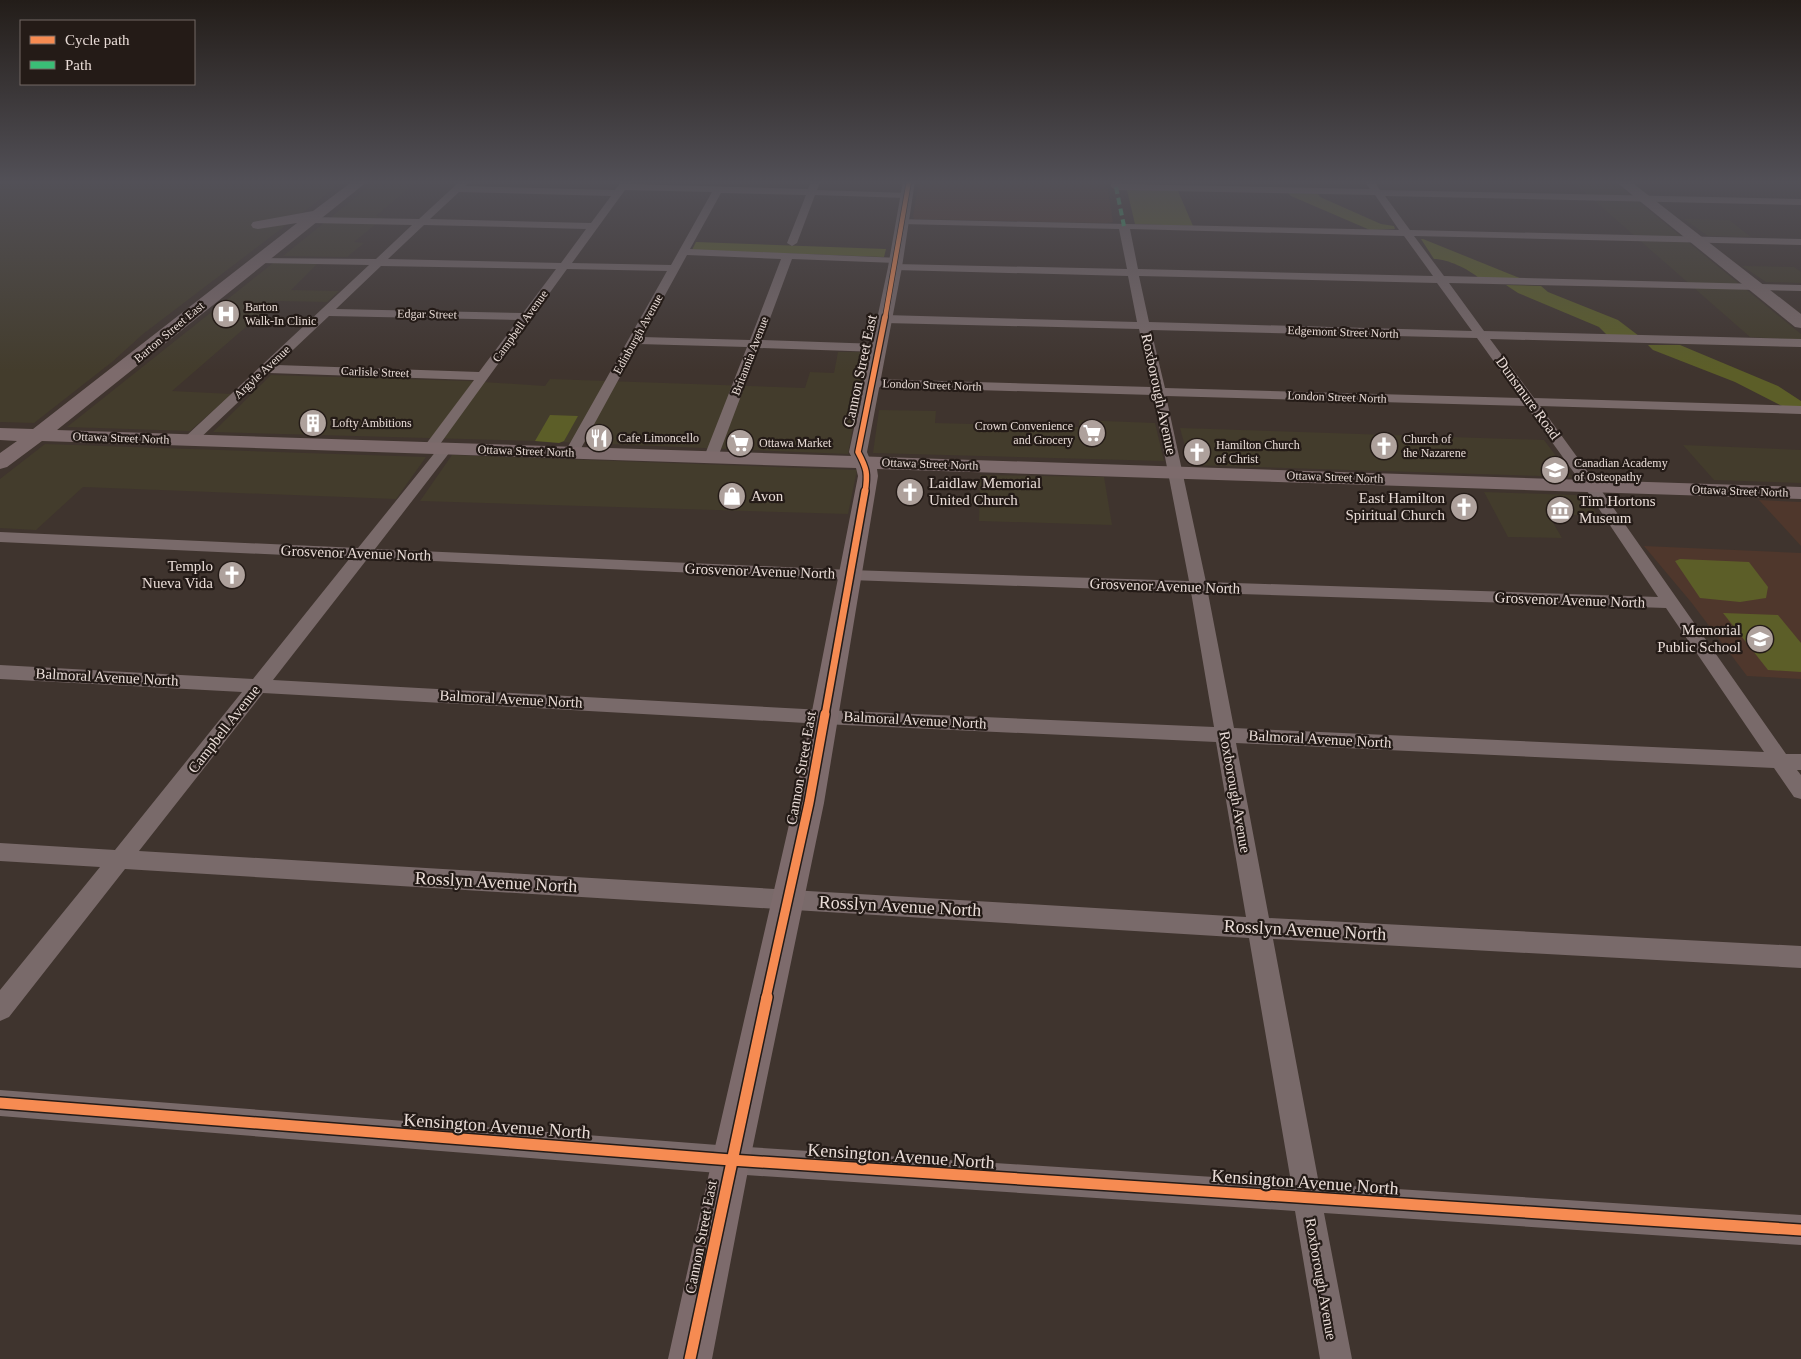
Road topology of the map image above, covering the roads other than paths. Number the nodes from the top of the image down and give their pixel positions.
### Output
1 (279, 244) edge
2 (397, 244) edge
3 (580, 244) edge
4 (691, 244) edge
5 (897, 244) edge
6 (1128, 244) edge
7 (1415, 244) edge
8 (1703, 244) edge
9 (683, 252) junction
10 (895, 255) junction
11 (788, 256) junction
12 (259, 260) junction
13 (378, 262) junction
14 (564, 266) junction
15 (674, 268) junction
16 (1133, 272) junction
17 (1440, 280) junction
18 (1756, 287) junction
19 (1801, 288) edge
20 (327, 312) junction
21 (527, 317) junction
22 (885, 319) junction
23 (1801, 323) edge
24 (1144, 326) junction
25 (1481, 335) junction
26 (635, 340) junction
27 (1801, 343) edge
28 (755, 344) junction
29 (879, 348) junction
30 (266, 369) junction
31 (483, 376) junction
32 (872, 383) junction
33 (1160, 392) junction
34 (1531, 403) junction
35 (1801, 410) edge
36 (0, 434) edge
37 (38, 435) junction
38 (190, 440) junction
39 (438, 448) junction
40 (572, 452) junction
41 (711, 457) junction
42 (862, 462) junction
43 (0, 463) edge
44 (1175, 472) junction
45 (1592, 486) junction
46 (1801, 493) edge
47 (0, 536) edge
48 (363, 553) junction
49 (850, 575) junction
50 (1199, 588) junction
51 (1671, 604) junction
52 (0, 672) edge
53 (259, 685) junction
54 (823, 717) junction
55 (1224, 735) junction
56 (1780, 761) junction
57 (1801, 762) edge
58 (1801, 791) edge
59 (0, 852) edge
60 (119, 860) junction
61 (788, 899) junction
62 (1260, 928) junction
63 (1801, 957) edge
64 (0, 1008) edge
65 (0, 1103) edge
66 (730, 1160) junction
67 (1306, 1198) junction
68 (1801, 1230) edge
69 (690, 1359) edge
70 (1336, 1359) edge

1 - 12 main road, Barton Street East
2 - 13 street, Argyle Avenue
3 - 14 street, Campbell Avenue
4 - 9 street, Edinburgh Avenue
5 - 10 street, Cannon Street East
6 - 16 street, Roxborough Avenue
7 - 17 street, Dunsmure Road
8 - 18 main road
9 - 11 street
9 - 15 street, Edinburgh Avenue
10 - 11 street
10 - 16 street
10 - 22 street, Cannon Street East
11 - 28 street, Britannia Avenue
12 - 13 street
12 - 37 main road, Barton Street East
13 - 14 street
13 - 20 street, Argyle Avenue
14 - 15 street
14 - 21 street, Campbell Avenue
15 - 26 street, Edinburgh Avenue
16 - 17 street
16 - 24 street, Roxborough Avenue
17 - 18 street
17 - 25 street, Dunsmure Road
18 - 19 street
18 - 23 main road
20 - 21 street, Edgar Street
20 - 30 street, Argyle Avenue
21 - 31 street, Campbell Avenue
22 - 24 street, Edgemont Street North
22 - 29 street, Cannon Street East
24 - 25 street, Edgemont Street North
24 - 33 street, Roxborough Avenue
25 - 27 street, Edgemont Street North
25 - 34 street, Dunsmure Road
26 - 28 street
26 - 40 street, Edinburgh Avenue
28 - 29 street
28 - 41 street, Britannia Avenue
29 - 32 street, Cannon Street East
30 - 31 street, Carlisle Street
30 - 38 street, Argyle Avenue
31 - 39 street, Campbell Avenue
32 - 33 street, London Street North
32 - 42 street, Cannon Street East
33 - 34 street, London Street North
33 - 44 street, Roxborough Avenue
34 - 35 street, London Street North
34 - 45 street, Dunsmure Road
36 - 37 main road, Ottawa Street North
37 - 38 main road, Ottawa Street North
37 - 43 main road, Barton Street East
38 - 39 main road, Ottawa Street North
39 - 40 main road, Ottawa Street North
39 - 48 street, Campbell Avenue
40 - 41 main road, Ottawa Street North
41 - 42 main road, Ottawa Street North
42 - 44 main road, Ottawa Street North
42 - 49 main road, Cannon Street East
44 - 45 main road, Ottawa Street North
44 - 50 street, Roxborough Avenue
45 - 46 main road, Ottawa Street North
45 - 51 street, Dunsmure Road
47 - 48 street, Grosvenor Avenue North
48 - 49 street, Grosvenor Avenue North
48 - 53 street, Campbell Avenue
49 - 50 street, Grosvenor Avenue North
49 - 54 main road, Cannon Street East
50 - 51 street, Grosvenor Avenue North
50 - 55 street, Roxborough Avenue
51 - 56 street, Dunsmure Road
52 - 53 street, Balmoral Avenue North
53 - 54 street, Balmoral Avenue North
53 - 60 street, Campbell Avenue
54 - 55 street, Balmoral Avenue North
54 - 61 main road, Cannon Street East
55 - 56 street, Balmoral Avenue North
55 - 62 street, Roxborough Avenue
56 - 57 street, Balmoral Avenue North
56 - 58 street, Dunsmure Road
59 - 60 street, Rosslyn Avenue North
60 - 61 street, Rosslyn Avenue North
60 - 64 street, Campbell Avenue
61 - 62 street, Rosslyn Avenue North
61 - 66 main road, Cannon Street East
62 - 63 street, Rosslyn Avenue North
62 - 67 street, Roxborough Avenue
65 - 66 street, Kensington Avenue North
66 - 67 street, Kensington Avenue North
66 - 69 main road, Cannon Street East
67 - 68 street, Kensington Avenue North
67 - 70 street, Roxborough Avenue

